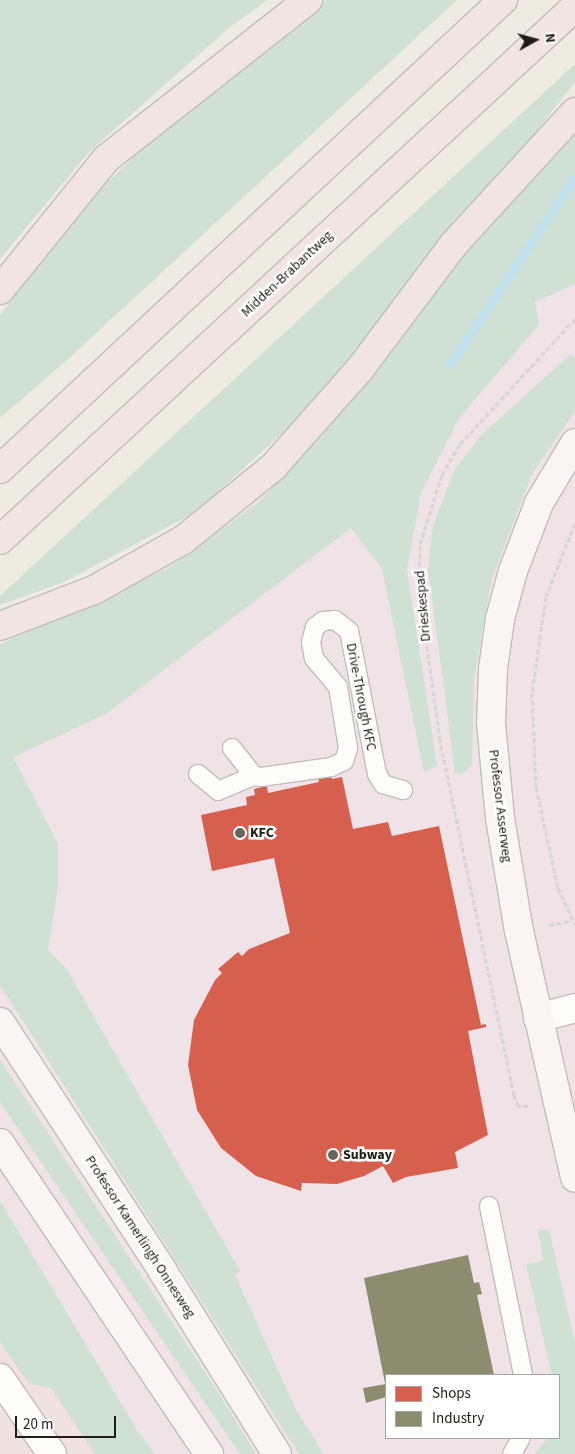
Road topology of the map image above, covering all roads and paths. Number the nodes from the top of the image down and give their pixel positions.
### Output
1 (308, 0) edge
2 (503, 0) edge
3 (575, 8) edge
4 (575, 112) edge
5 (0, 290) edge
6 (575, 319) edge
7 (575, 443) edge
8 (0, 469) edge
9 (575, 523) edge
10 (0, 540) edge
11 (0, 626) edge
12 (232, 748) dead end
13 (198, 774) dead end
14 (254, 776) junction
15 (403, 790) dead end
16 (575, 924) edge
17 (480, 940) dead end
18 (575, 1008) edge
19 (538, 1018) junction
20 (0, 1022) edge
21 (0, 1143) edge
22 (575, 1178) edge
23 (489, 1206) dead end
24 (523, 1374) edge
25 (0, 1378) edge
26 (520, 1439) edge
27 (52, 1454) edge
28 (209, 1454) edge
29 (277, 1454) edge
30 (512, 1454) edge

1 - 5 highway
2 - 8 highway
3 - 10 highway, Midden-Brabantweg
4 - 11 highway
6 - 17 path, Drieskespad
7 - 19 main road, Professor Asserweg
9 - 16 path
12 - 14 lane
13 - 14 lane
14 - 15 lane, Drive-Through KFC
18 - 19 street
19 - 22 main road, Professor Asserweg
20 - 29 main road, Professor Kamerlingh Onnesweg
21 - 28 main road
23 - 24 lane
25 - 27 street
26 - 30 lane

